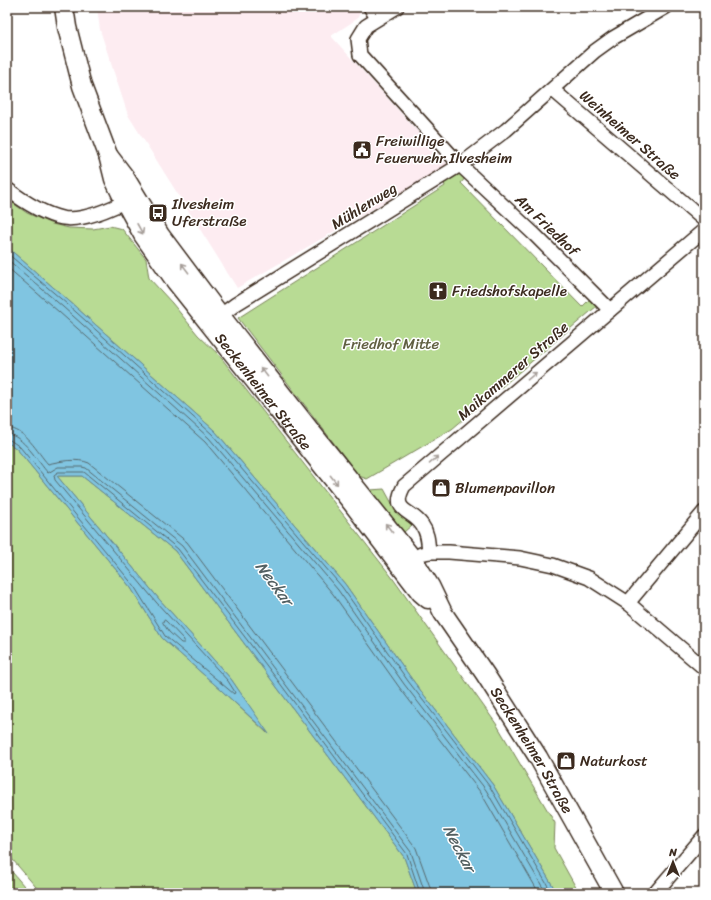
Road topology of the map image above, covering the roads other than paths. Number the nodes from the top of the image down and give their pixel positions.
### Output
1 (64, 7) edge
2 (370, 7) edge
3 (397, 7) edge
4 (666, 7) edge
5 (377, 18) junction
6 (553, 90) junction
7 (460, 165) junction
8 (7, 189) edge
9 (130, 199) junction
10 (704, 220) edge
11 (704, 230) edge
12 (610, 310) junction
13 (214, 320) junction
14 (704, 512) edge
15 (414, 559) junction
16 (628, 603) junction
17 (704, 668) edge
18 (704, 836) edge
19 (614, 893) edge
20 (654, 893) edge

1 - 9 main road, Seckenheimer Straße
2 - 5 street
3 - 5 street, Am Friedhof
4 - 6 street, Mühlenweg
5 - 7 street, Am Friedhof
6 - 7 street, Mühlenweg
6 - 10 street, Weinheimer Straße
7 - 12 street, Am Friedhof
7 - 13 street, Mühlenweg
8 - 9 street
9 - 13 main road, Seckenheimer Straße
11 - 12 street, Maikammerer Straße
15 -> 12 street, Maikammerer Straße
13 - 15 main road, Seckenheimer Straße
14 - 16 street
15 - 16 street
15 - 19 main road, Seckenheimer Straße
16 - 17 street
18 - 20 street

